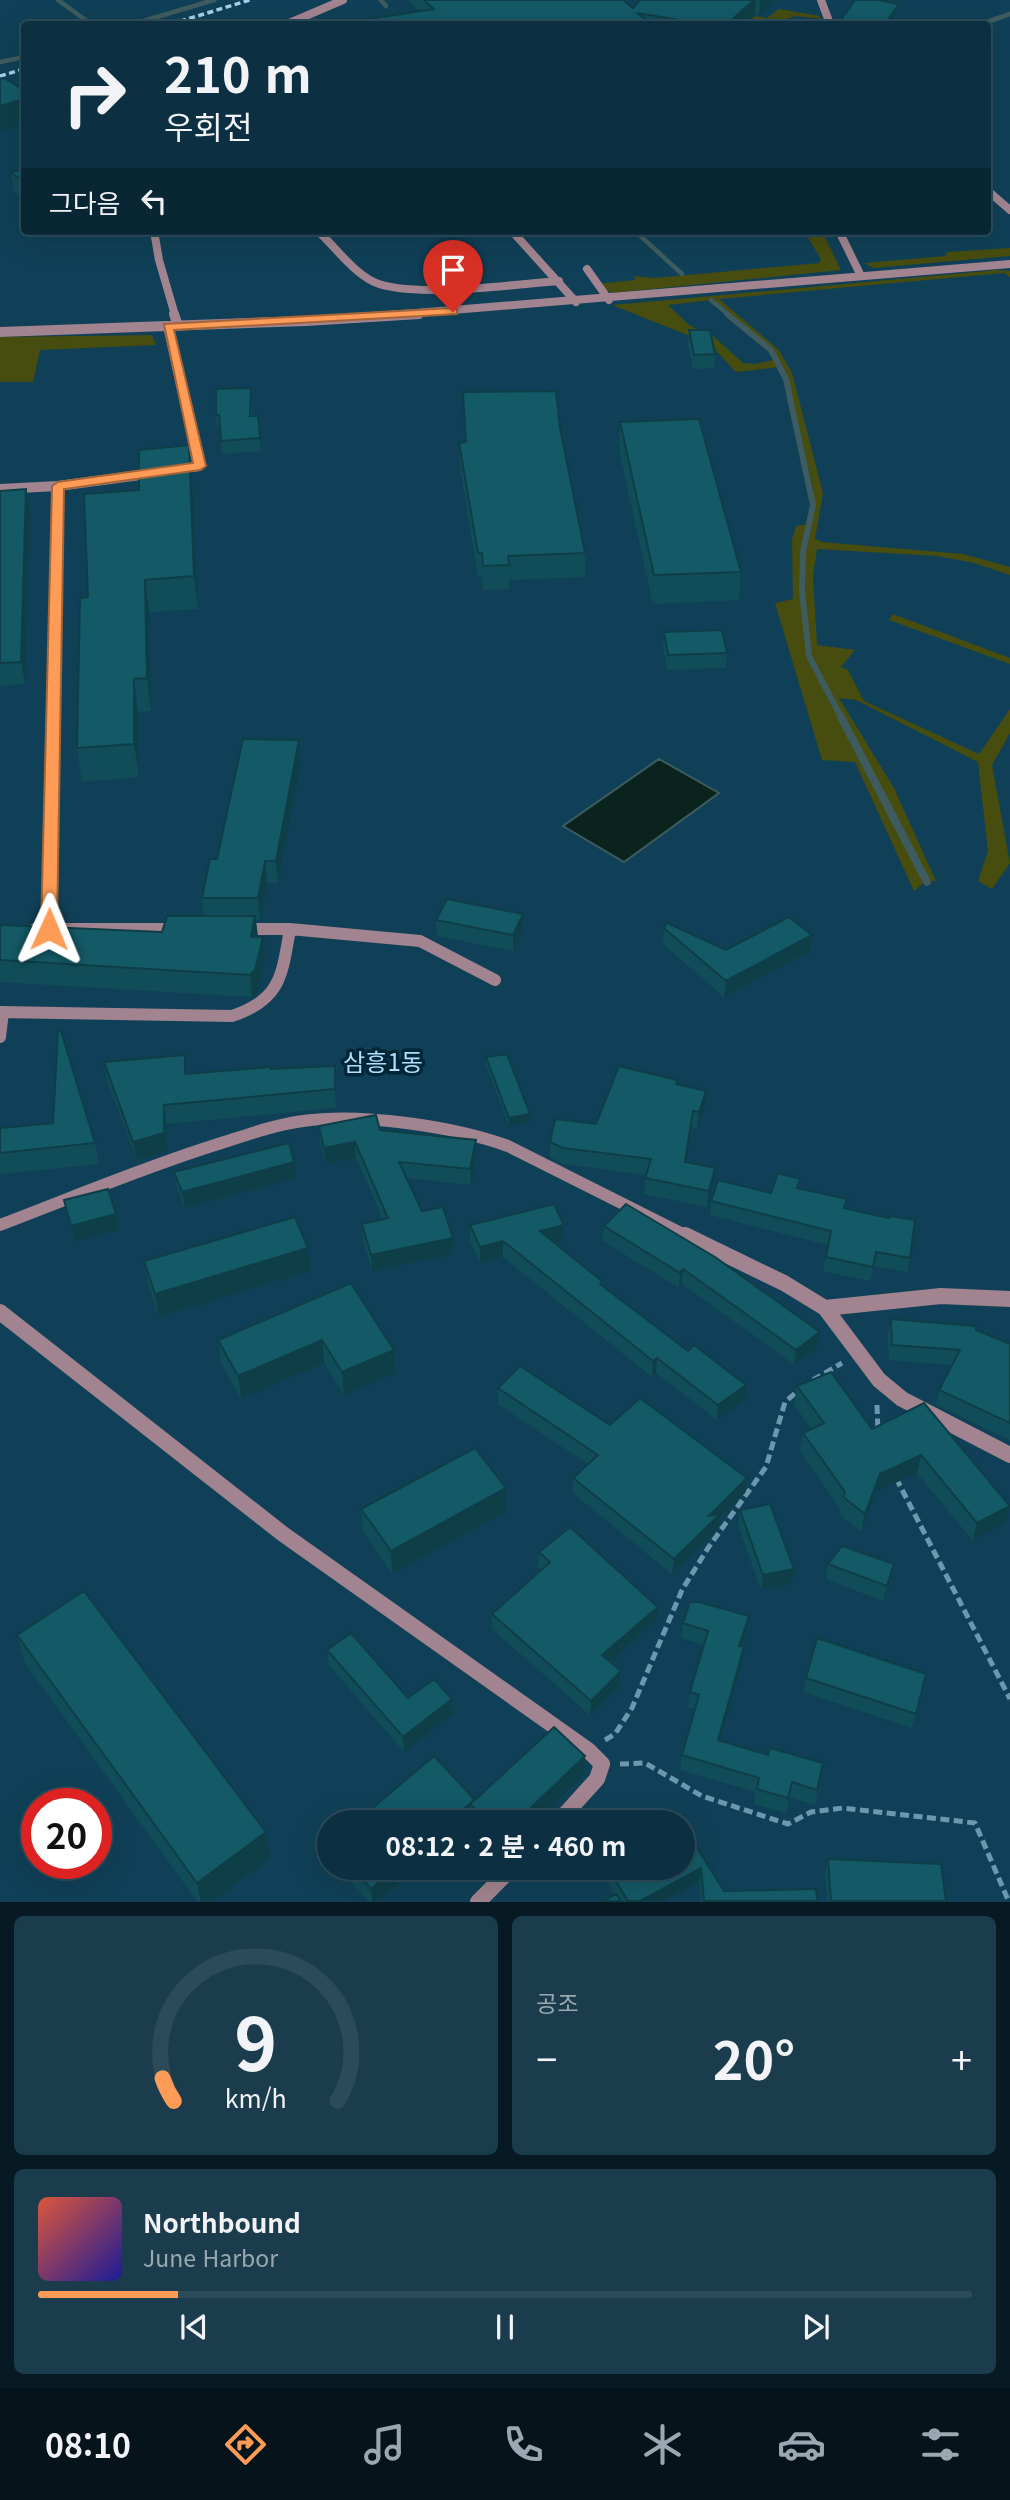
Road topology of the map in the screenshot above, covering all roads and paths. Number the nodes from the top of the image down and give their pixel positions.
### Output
1 (343, 0) edge
2 (821, 0) edge
3 (294, 21) edge
4 (829, 21) edge
5 (991, 193) edge
6 (1010, 210) edge
7 (155, 235) edge
8 (322, 235) edge
9 (516, 235) edge
10 (841, 235) edge
11 (1010, 264) edge
12 (587, 269) dead end
13 (862, 276) junction
14 (559, 281) junction
15 (609, 300) junction
16 (576, 302) junction
17 (173, 326) junction
18 (0, 332) edge
19 (58, 486) junction
20 (0, 489) edge
21 (25, 929) edge
22 (49, 929) junction
23 (196, 929) edge
24 (223, 929) edge
25 (290, 929) junction
26 (495, 980) dead end
27 (1, 1012) edge
28 (0, 1037) edge
29 (0, 1225) edge
30 (1010, 1299) edge
31 (825, 1308) junction
32 (0, 1312) edge
33 (858, 1348) junction
34 (879, 1380) junction
35 (878, 1440) edge
36 (1010, 1455) edge
37 (890, 1466) edge
38 (1010, 1699) edge
39 (588, 1750) junction
40 (602, 1764) junction
41 (570, 1810) edge
42 (500, 1880) edge
43 (478, 1902) edge
44 (1009, 1902) edge

1 - 3 street
2 - 4 street
5 - 6 street
7 - 17 street
8 - 14 street
9 - 14 street
10 - 13 street
11 - 13 street
12 - 15 street
13 - 15 street
14 - 16 street
15 - 16 street
16 - 17 street
17 - 18 street
17 - 19 street
19 - 20 street
19 - 22 street
21 - 22 street
22 - 23 street
24 - 25 street
25 - 26 street
25 - 27 street
27 - 28 street
29 - 31 street
30 - 31 street
31 - 33 street
32 - 39 street
33 - 34 street
33 - 39 path
34 - 35 path
34 - 36 street
37 - 38 path
39 - 40 street
40 - 41 street
40 - 44 path
42 - 43 street

